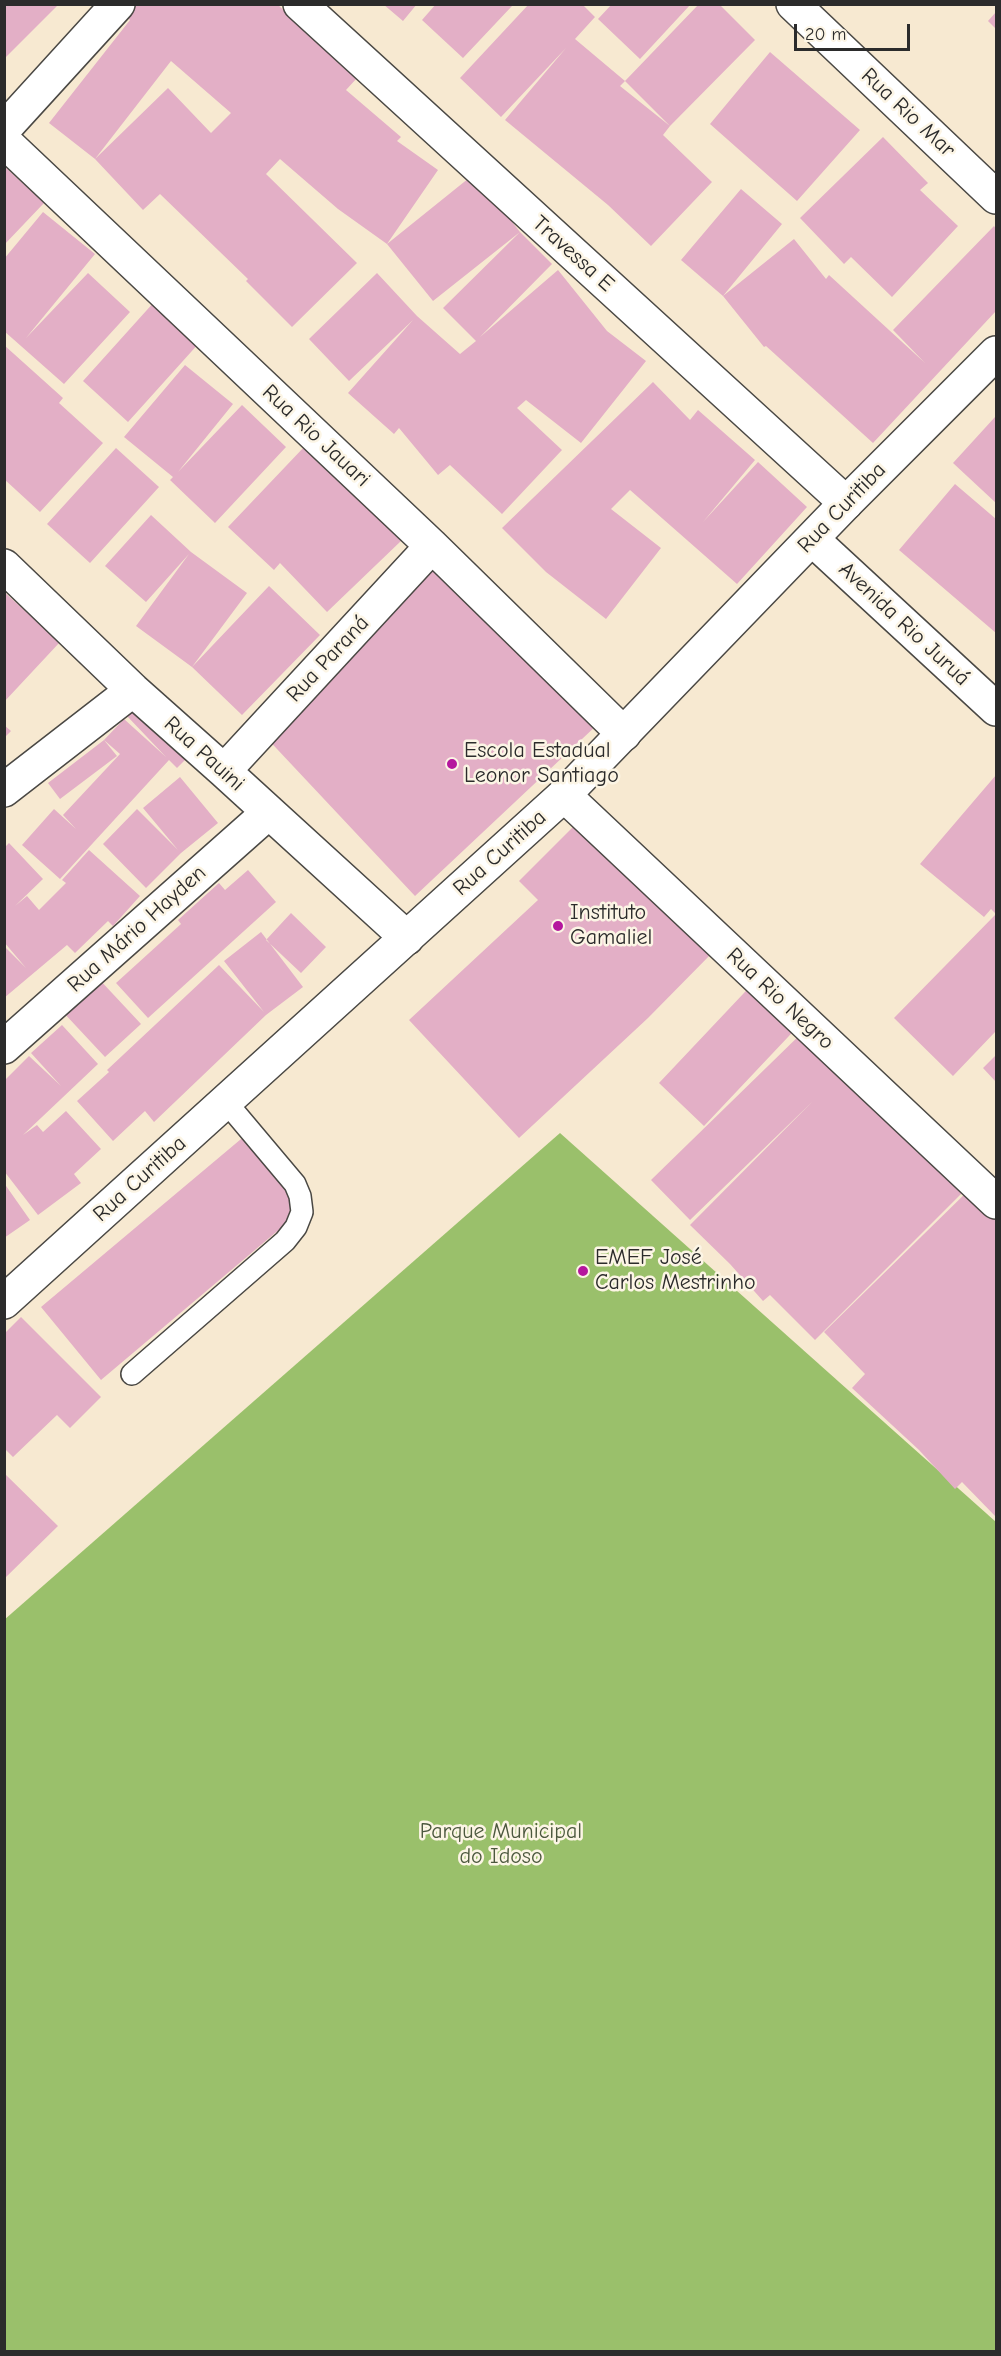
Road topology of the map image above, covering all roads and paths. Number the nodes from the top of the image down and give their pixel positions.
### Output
1 (118, 4) edge
2 (300, 4) edge
3 (793, 4) edge
4 (4, 129) edge
5 (4, 141) edge
6 (996, 197) edge
7 (996, 353) edge
8 (846, 503) junction
9 (812, 539) junction
10 (432, 546) junction
11 (4, 566) edge
12 (133, 690) junction
13 (996, 709) edge
14 (624, 734) junction
15 (224, 771) junction
16 (4, 790) edge
17 (564, 795) junction
18 (269, 812) junction
19 (406, 938) junction
20 (4, 1047) edge
21 (226, 1102) junction
22 (996, 1202) edge
23 (4, 1302) edge
24 (132, 1374) dead end

1 - 4 street
2 - 8 street, Travessa E
3 - 6 street, Rua Rio Mar
5 - 10 street, Rua Rio Jauari
7 - 8 street, Rua Curitiba
8 - 9 street, Rua Curitiba
9 - 13 street, Avenida Rio Juruá
9 - 14 street, Rua Curitiba
10 - 14 street, Rua Rio Jauari
10 - 15 street, Rua Paraná
11 - 12 street, Rua Pauini
12 - 15 street, Rua Pauini
12 - 16 street
14 - 17 street, Rua Curitiba
15 - 18 street, Rua Pauini
17 - 19 street, Rua Curitiba
17 - 22 street, Rua Rio Negro
18 - 19 street, Rua Pauini
18 - 20 street, Rua Mário Hayden
19 - 21 street, Rua Curitiba
21 - 23 street, Rua Curitiba
21 - 24 lane

